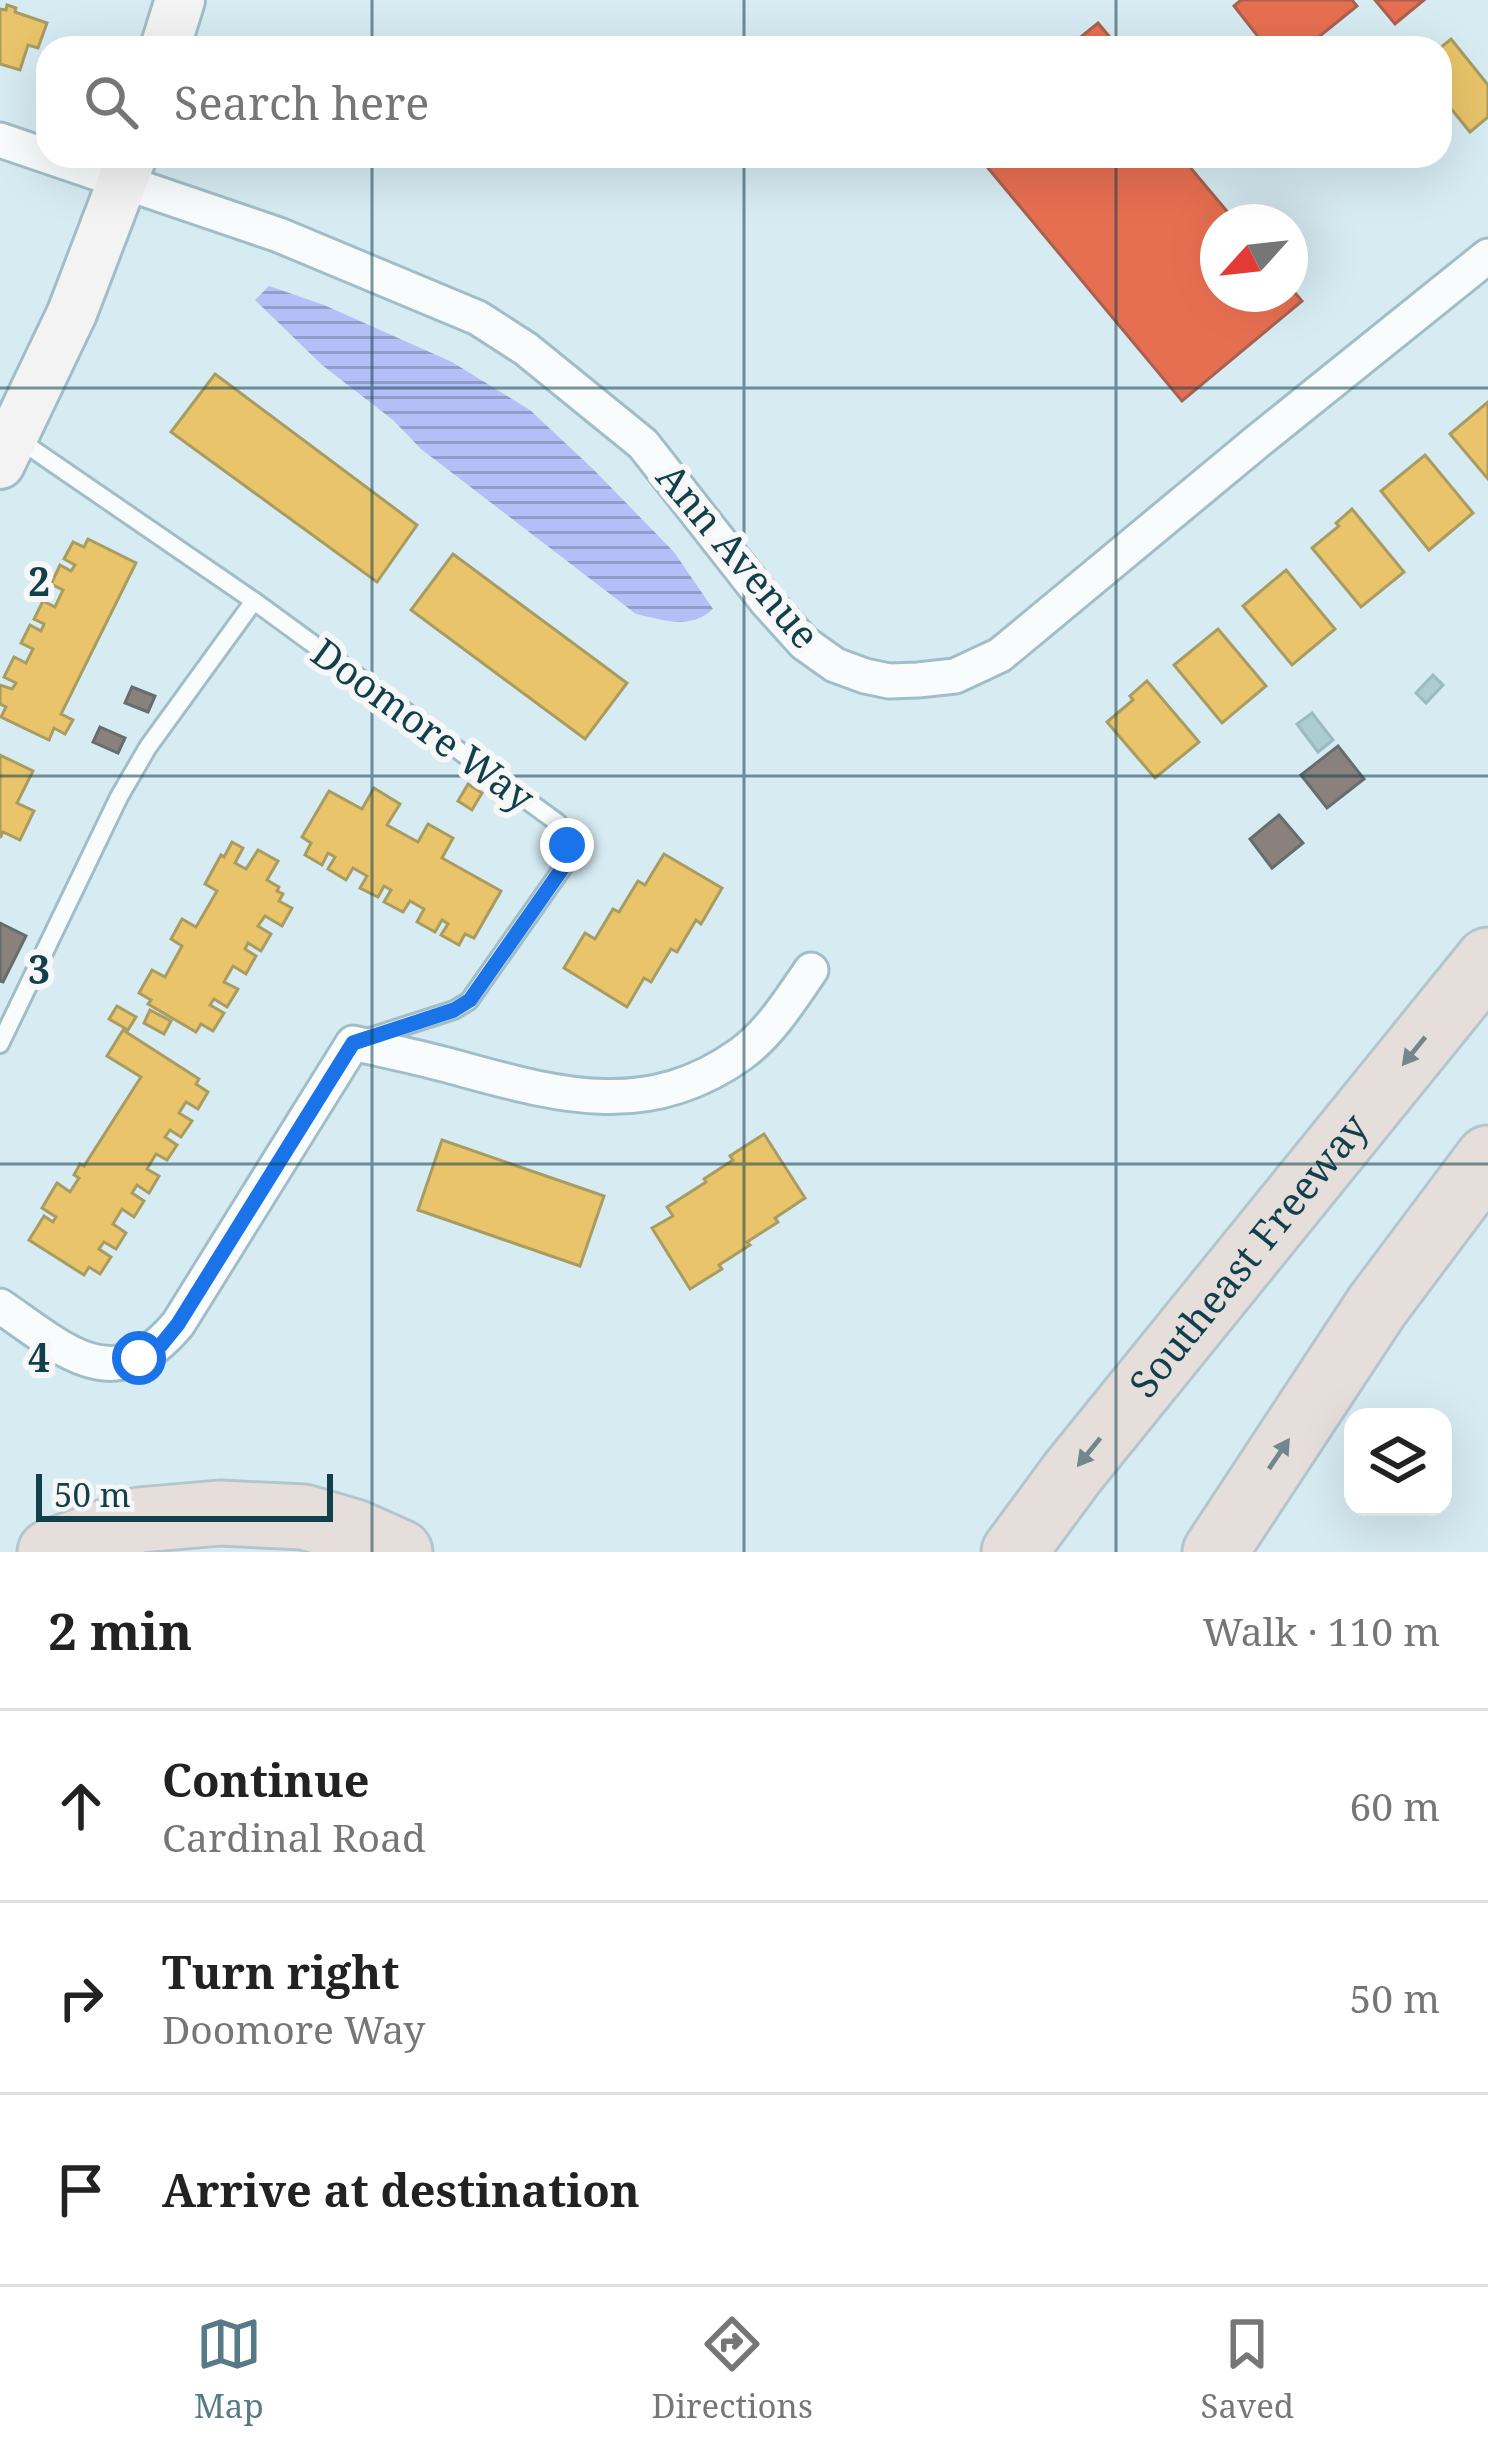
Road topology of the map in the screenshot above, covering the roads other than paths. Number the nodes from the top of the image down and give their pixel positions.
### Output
1 (180, 0) edge
2 (169, 36) edge
3 (0, 140) edge
4 (36, 148) edge
5 (128, 170) edge
6 (1488, 256) edge
7 (7, 450) edge
8 (254, 601) junction
9 (1488, 960) edge
10 (811, 970) dead end
11 (353, 1043) junction
12 (0, 1044) edge
13 (1488, 1158) edge
14 (0, 1306) edge
15 (50, 1552) edge
16 (400, 1552) edge
17 (1014, 1552) edge
18 (1215, 1552) edge

1 - 2 street
3 - 4 street, Ann Avenue
5 - 6 street, Ann Avenue
5 - 7 street
7 - 8 lane, Doomore Way
8 - 11 lane, Doomore Way
8 - 12 lane
9 -> 17 highway, Southeast Freeway
10 - 11 street
11 - 14 street
18 -> 13 highway
15 - 16 highway

